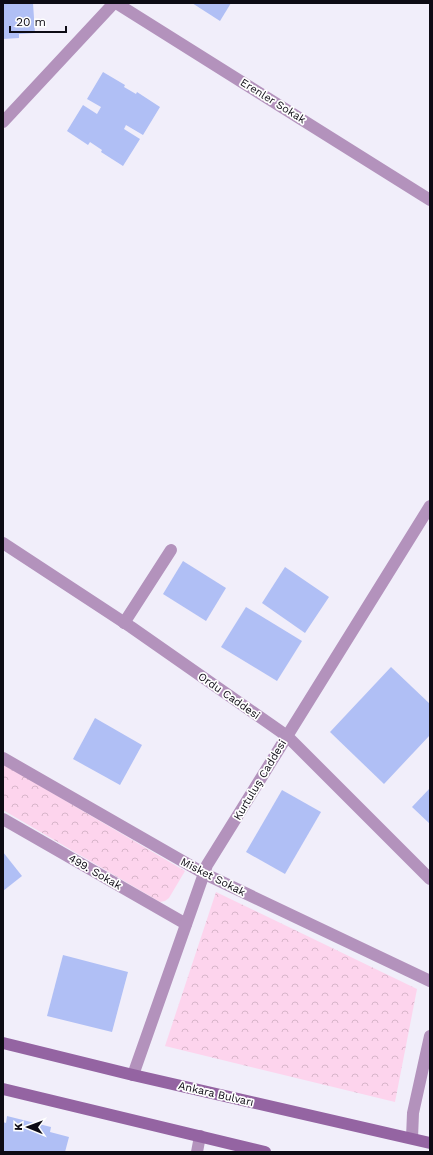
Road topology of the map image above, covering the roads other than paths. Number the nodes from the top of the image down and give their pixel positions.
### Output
1 (115, 3) edge
2 (3, 122) edge
3 (430, 200) edge
4 (430, 506) edge
5 (3, 543) edge
6 (171, 550) dead end
7 (124, 623) junction
8 (287, 736) junction
9 (3, 758) edge
10 (3, 819) edge
11 (204, 874) junction
12 (430, 879) edge
13 (186, 924) junction
14 (430, 981) edge
15 (430, 1036) edge
16 (3, 1043) edge
17 (133, 1075) junction
18 (3, 1089) edge
19 (200, 1136) junction
20 (412, 1138) junction
21 (430, 1142) edge
22 (197, 1152) edge
23 (265, 1152) edge

1 - 2 street
1 - 3 street, Erenler Sokak
4 - 8 street, Kurtuluş Caddesi
5 - 7 street, Ordu Caddesi
6 - 7 street
7 - 8 street, Ordu Caddesi
8 - 11 street, Kurtuluş Caddesi
8 - 12 street, Ordu Caddesi
9 - 11 street, Misket Sokak
10 - 13 street, 499. Sokak
11 - 13 street, Kurtuluş Caddesi
11 - 14 street, Misket Sokak
13 - 17 street, Kurtuluş Caddesi
15 - 20 street
16 - 17 main road, Ankara Bulvarı
17 - 20 main road, Ankara Bulvarı
18 - 19 main road
19 - 22 street
19 - 23 main road
20 - 21 main road, Ankara Bulvarı

